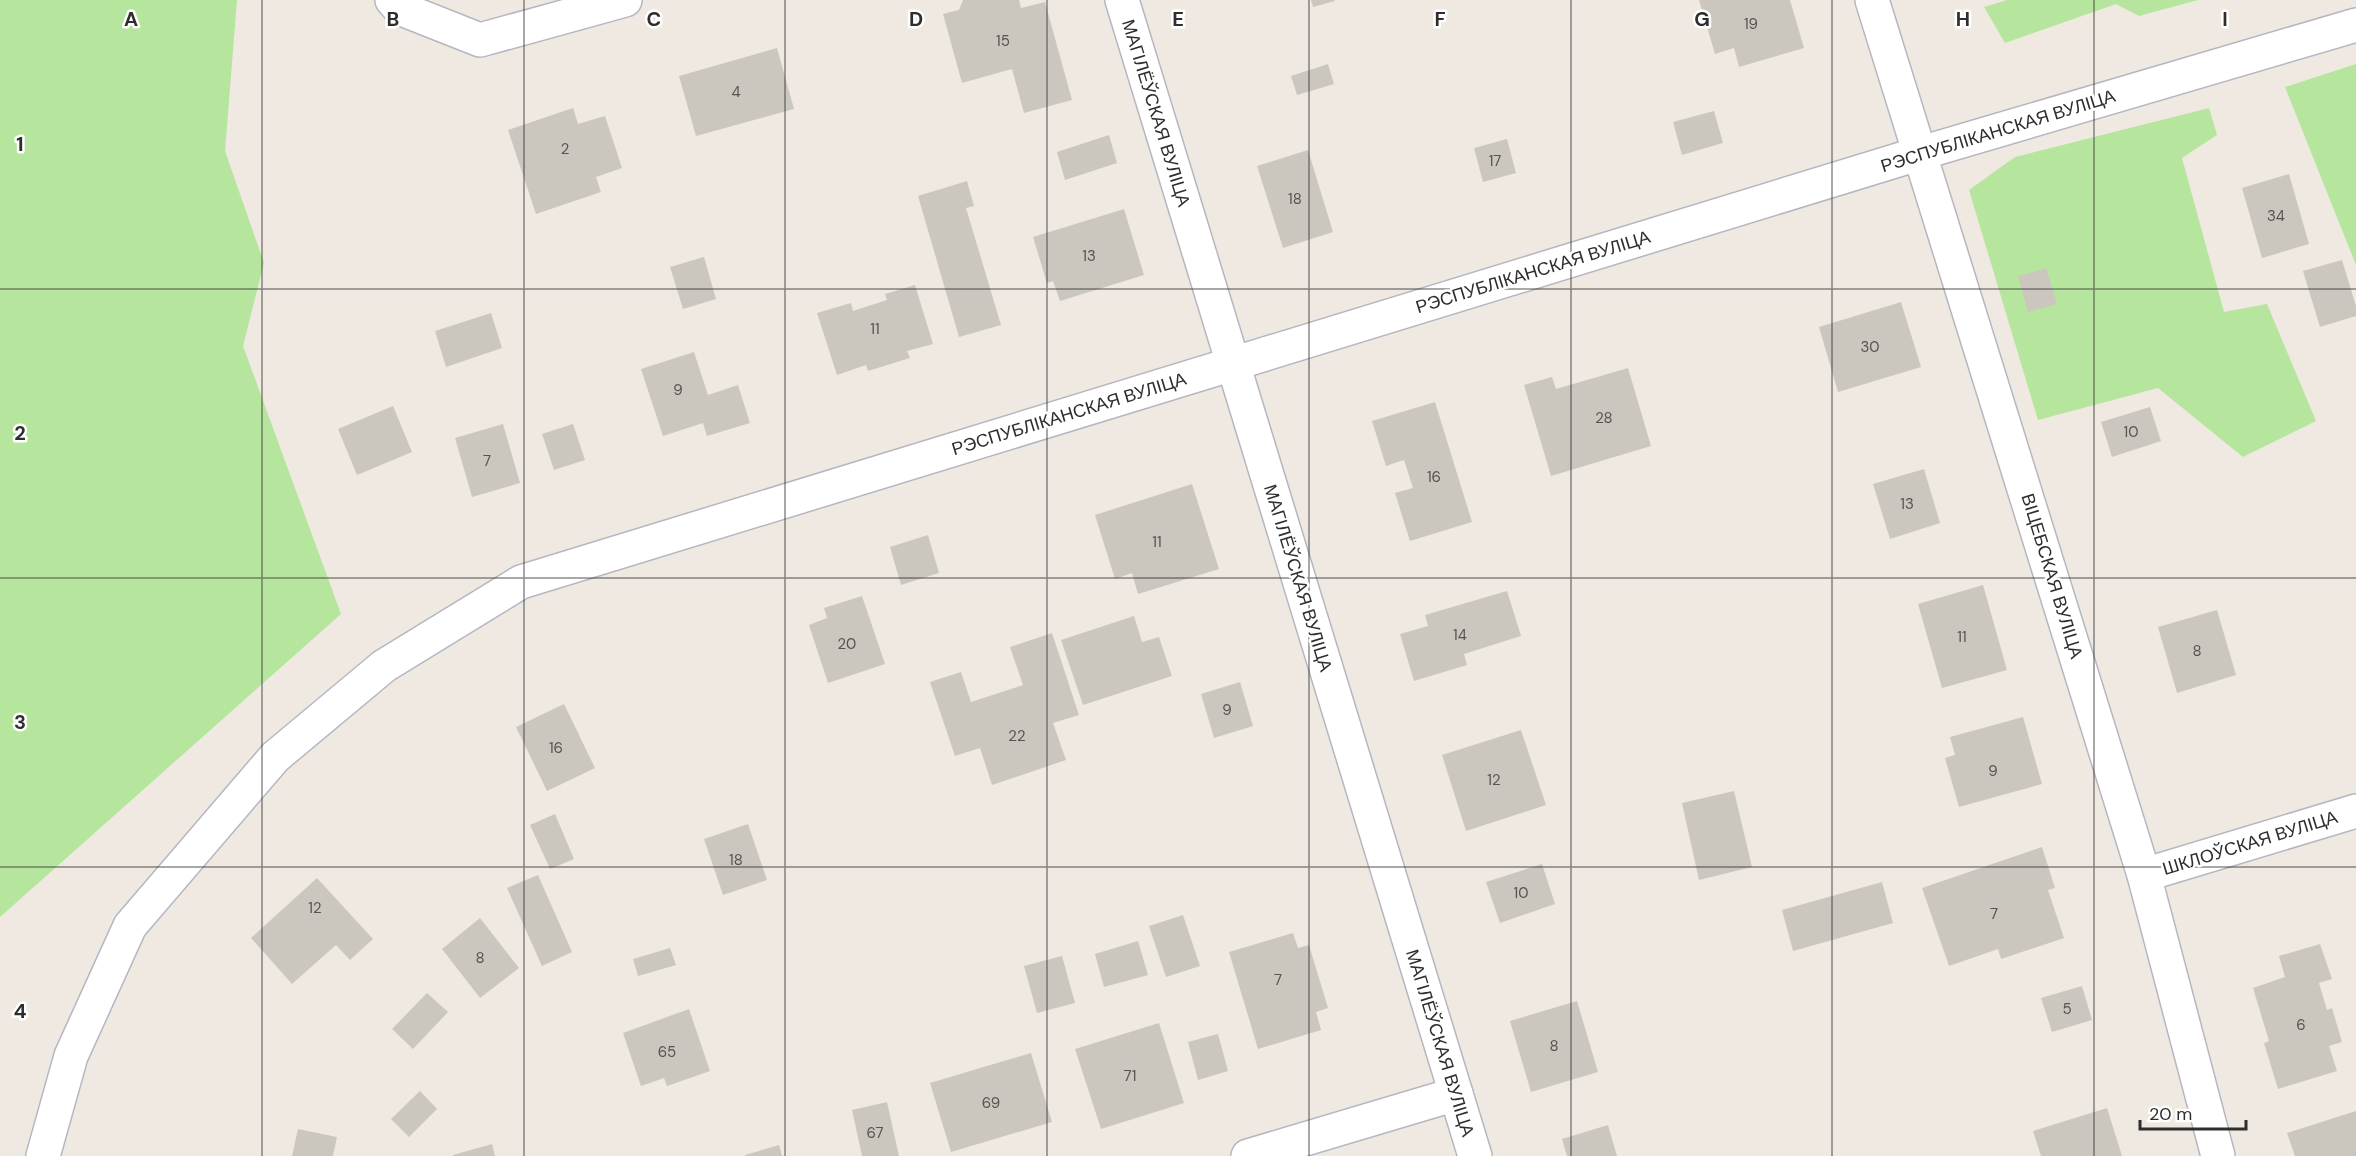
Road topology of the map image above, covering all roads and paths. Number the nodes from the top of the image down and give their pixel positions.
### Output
1 (392, 0) edge
2 (625, 0) edge
3 (1122, 0) edge
4 (1872, 0) edge
5 (2356, 25) edge
6 (1921, 153) junction
7 (1233, 364) junction
8 (2356, 811) edge
9 (2144, 875) junction
10 (1456, 1094) junction
11 (43, 1156) edge
12 (1248, 1156) edge
13 (1475, 1156) edge
14 (2218, 1156) edge

1 - 2 street
3 - 7 street, МАГІЛЁЎСКАЯ ВУЛІЦА
4 - 6 street, ВІЦЕБСКАЯ ВУЛІЦА
5 - 6 street, РЭСПУБЛІКАНСКАЯ ВУЛІЦА
6 - 7 street, РЭСПУБЛІКАНСКАЯ ВУЛІЦА
6 - 9 street, ВІЦЕБСКАЯ ВУЛІЦА
7 - 10 street, МАГІЛЁЎСКАЯ ВУЛІЦА
7 - 11 street, РЭСПУБЛІКАНСКАЯ ВУЛІЦА
8 - 9 street, ШКЛОЎСКАЯ ВУЛІЦА
9 - 14 street, ВІЦЕБСКАЯ ВУЛІЦА
10 - 12 street
10 - 13 street, МАГІЛЁЎСКАЯ ВУЛІЦА

